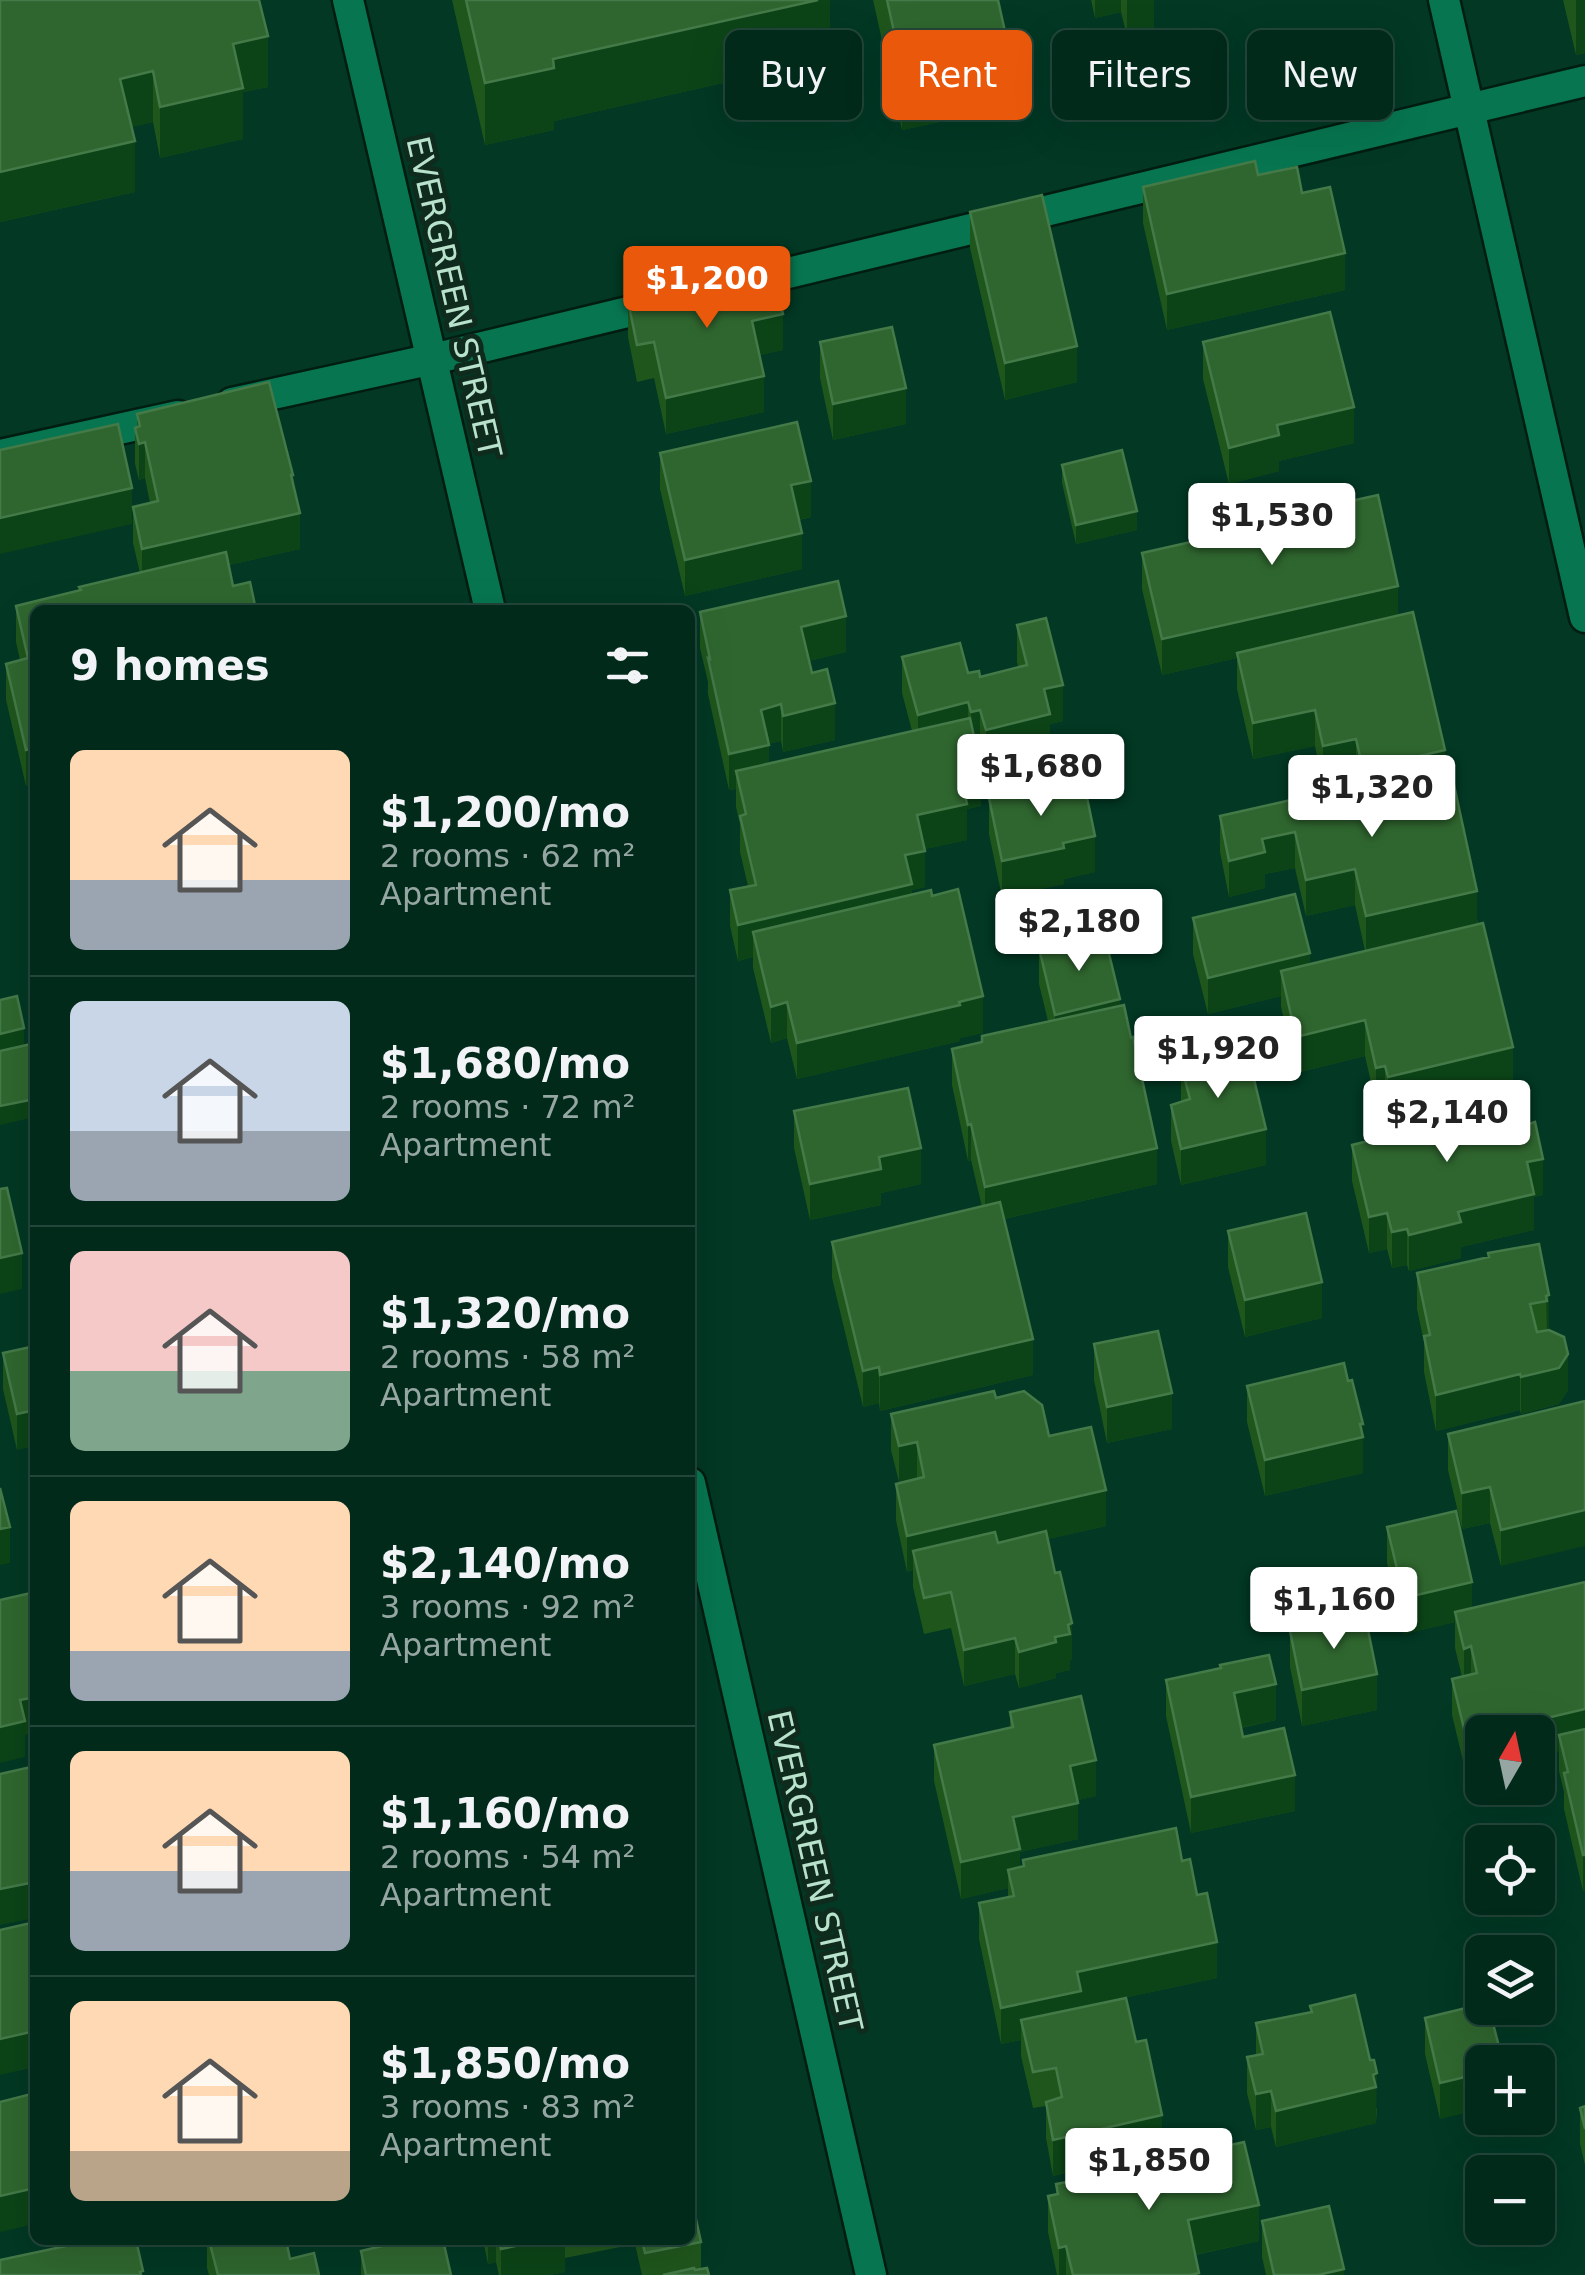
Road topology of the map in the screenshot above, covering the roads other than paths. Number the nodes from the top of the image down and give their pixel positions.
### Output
1 (348, 0) edge
2 (1444, 0) edge
3 (1585, 81) edge
4 (1468, 109) junction
5 (433, 359) junction
6 (0, 455) edge
7 (489, 605) edge
8 (1585, 618) edge
9 (695, 1505) edge
10 (871, 2275) edge

1 - 5 street, EVERGREEN STREET
2 - 4 street
3 - 4 street
4 - 5 street
4 - 8 street
5 - 6 street
5 - 7 street, EVERGREEN STREET
9 - 10 street, EVERGREEN STREET

